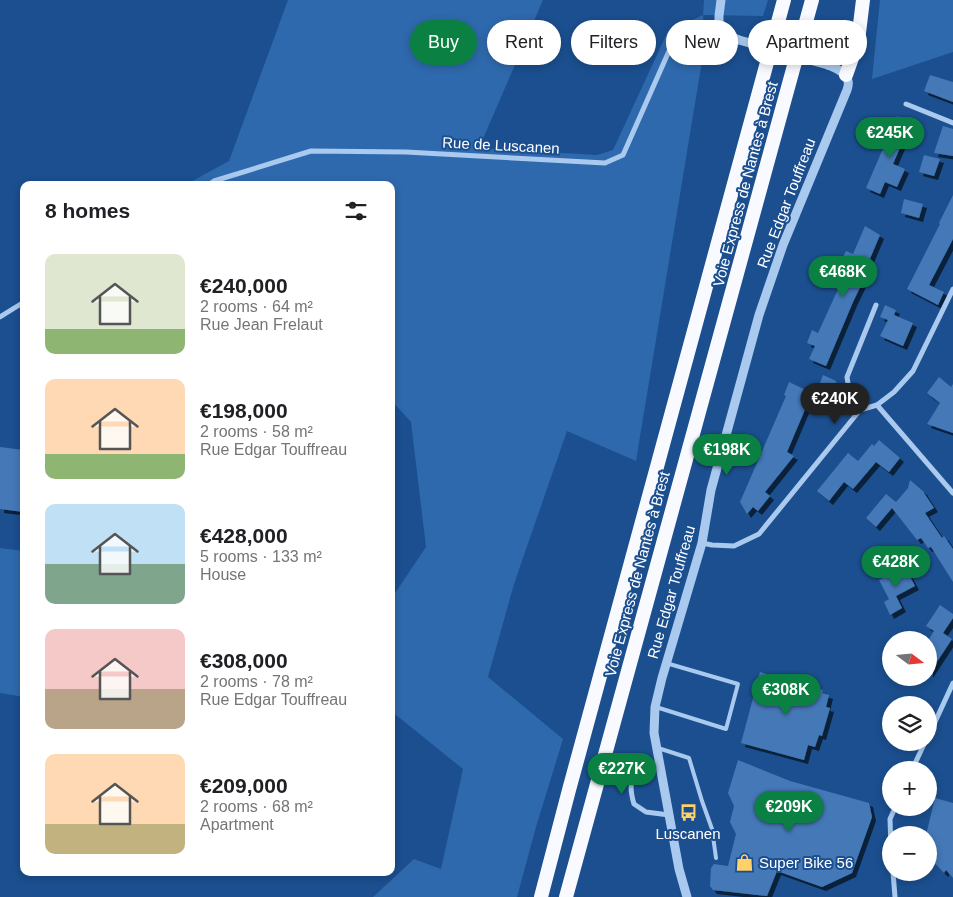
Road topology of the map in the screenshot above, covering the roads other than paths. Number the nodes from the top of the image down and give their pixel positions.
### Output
1 (721, 0) edge
2 (784, 0) edge
3 (812, 0) edge
4 (864, 0) edge
5 (719, 20) edge
6 (738, 40) edge
7 (666, 58) edge
8 (846, 75) junction
9 (906, 104) dead end
10 (953, 123) edge
11 (214, 181) edge
12 (953, 290) edge
13 (20, 304) edge
14 (876, 305) dead end
15 (0, 317) edge
16 (877, 405) junction
17 (860, 410) junction
18 (953, 492) edge
19 (702, 543) junction
20 (666, 663) junction
21 (953, 684) edge
22 (655, 707) junction
23 (937, 718) edge
24 (656, 748) junction
25 (660, 765) junction
26 (669, 815) junction
27 (716, 858) dead end
28 (893, 881) edge
29 (541, 897) edge
30 (566, 897) edge
31 (687, 897) edge
32 (895, 897) edge

1 - 5 street
2 - 29 highway, Voie Express de Nantes à Brest
3 - 30 highway, Voie Express de Nantes à Brest
4 - 8 highway
6 - 8 street, bridge
7 - 11 street, Rue de Luscanen
8 - 19 street, Rue Edgar Touffreau
9 - 10 street
12 - 16 street
13 - 15 street
14 - 17 street
16 - 17 street
16 - 18 street
17 - 19 street
19 - 20 street, Rue Edgar Touffreau
20 - 22 street, Rue Edgar Touffreau
20 - 22 lane
21 - 23 street
22 - 24 street, Rue Edgar Touffreau
24 - 25 street, Rue Edgar Touffreau
24 - 27 lane
25 - 26 street, Rue Edgar Touffreau
25 - 26 street
26 - 31 street, Rue Edgar Touffreau
28 - 32 street

